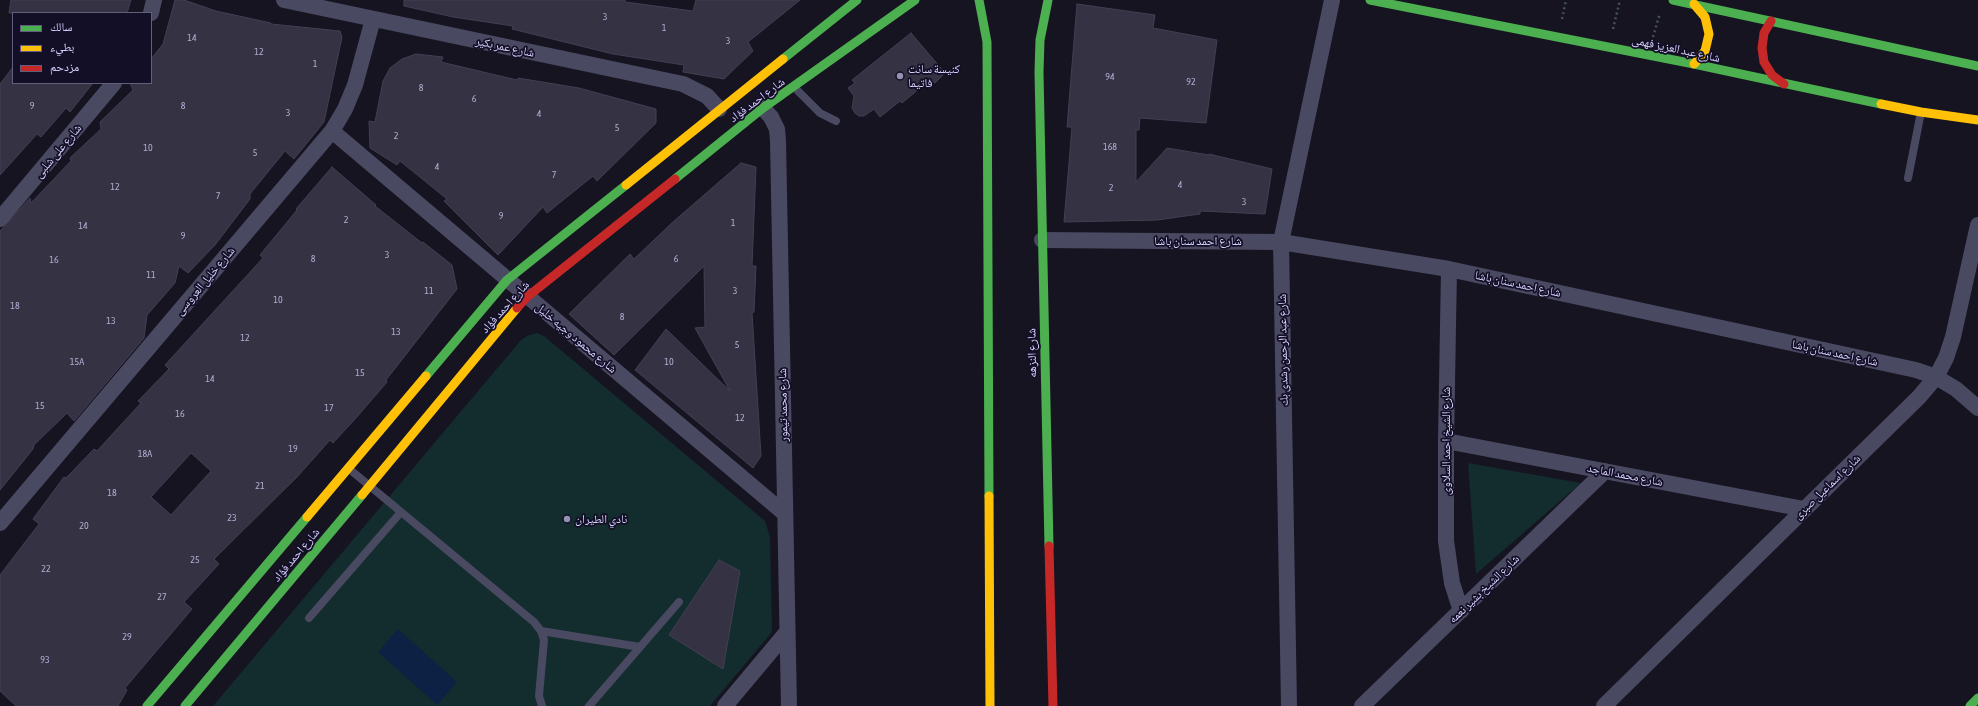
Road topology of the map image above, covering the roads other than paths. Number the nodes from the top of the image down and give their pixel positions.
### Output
1 (154, 0) edge
2 (284, 0) edge
3 (857, 0) edge
4 (915, 0) edge
5 (979, 0) edge
6 (1332, 0) edge
7 (1370, 0) edge
8 (1673, 0) edge
9 (1045, 2) edge
10 (1694, 4) junction
11 (988, 5) dead end
12 (151, 12) edge
13 (983, 14) junction
14 (373, 19) junction
15 (1771, 21) junction
16 (1694, 64) junction
17 (1978, 66) edge
18 (113, 84) edge
19 (1784, 84) junction
20 (794, 87) junction
21 (763, 108) junction
22 (720, 109) junction
23 (1921, 112) junction
24 (1978, 120) edge
25 (836, 121) dead end
26 (332, 131) junction
27 (1908, 178) dead end
28 (0, 219) edge
29 (1978, 225) edge
30 (1042, 240) junction
31 (1281, 242) junction
32 (1449, 269) junction
33 (507, 280) junction
34 (527, 297) junction
35 (1936, 377) junction
36 (1978, 408) edge
37 (1446, 441) junction
38 (348, 468) junction
39 (1605, 471) junction
40 (370, 486) junction
41 (1804, 509) junction
42 (401, 512) junction
43 (784, 513) junction
44 (0, 523) edge
45 (679, 602) dead end
46 (1461, 611) junction
47 (309, 618) dead end
48 (541, 631) junction
49 (787, 632) junction
50 (640, 647) junction
51 (1978, 698) edge
52 (147, 706) edge
53 (185, 706) edge
54 (542, 706) edge
55 (589, 706) edge
56 (725, 706) edge
57 (789, 706) edge
58 (990, 706) edge
59 (1052, 706) edge
60 (1289, 706) edge
61 (1362, 706) edge
62 (1604, 706) edge
63 (1970, 706) edge

1 - 12 street
2 - 14 street, شارع عمر بكير
3 - 22 main road, شارع احمد فؤاد
4 - 20 main road, شارع احمد فؤاد
5 - 13 main road
6 - 31 street, شارع عبد الرحمن رشدى بك
7 - 16 main road, شارع عبد العزيز فهمى
8 - 10 main road
9 - 30 main road, شارع النزهه
10 - 15 main road
10 - 16 main road
11 - 13 main road
13 - 58 main road
14 - 22 street, شارع عمر بكير
14 - 26 street, شارع خليل العروسى
15 - 17 main road
15 - 19 main road
16 - 19 main road, شارع عبد العزيز فهمى
18 - 28 street, شارع على شلبى
19 - 23 main road, شارع عبد العزيز فهمى
20 - 21 main road, شارع احمد فؤاد
20 - 25 lane
21 - 34 main road, شارع احمد فؤاد
21 - 43 street, شارع محمد تيمور
22 - 33 main road, شارع احمد فؤاد
23 - 24 main road, شارع عبد العزيز فهمى
23 - 27 lane
26 - 33 street, شارع محمود وجيه خليل
26 - 44 street, شارع خليل العروسى
29 - 35 street, شارع اسماعيل صبرى
30 - 31 street, شارع احمد سنان باشا
30 - 59 main road, شارع النزهه
31 - 32 street, شارع احمد سنان باشا
31 - 60 street, شارع عبد الرحمن رشدى بك
32 - 35 street, شارع احمد سنان باشا
32 - 37 street, شارع الشيخ احمد السلاوى
33 - 34 street, شارع محمود وجيه خليل
33 - 38 main road, شارع احمد فؤاد
34 - 40 main road, شارع احمد فؤاد
34 - 43 street, شارع محمود وجيه خليل
35 - 36 street, شارع احمد سنان باشا
35 - 41 street, شارع اسماعيل صبرى
37 - 39 street, شارع محمد الماجد
37 - 46 street, شارع الشيخ احمد السلاوى
38 - 40 lane
38 - 52 main road, شارع احمد فؤاد
39 - 41 street, شارع محمد الماجد
39 - 46 street, شارع الشيخ بشير نعمه
40 - 42 lane
40 - 53 main road, شارع احمد فؤاد
41 - 62 street, شارع اسماعيل صبرى
42 - 47 lane
42 - 48 lane
43 - 49 street, شارع محمد تيمور
45 - 50 lane
46 - 61 street, شارع الشيخ بشير نعمه
48 - 50 lane
48 - 54 lane
49 - 56 street
49 - 57 street, شارع محمد تيمور
50 - 55 lane
51 - 63 main road

